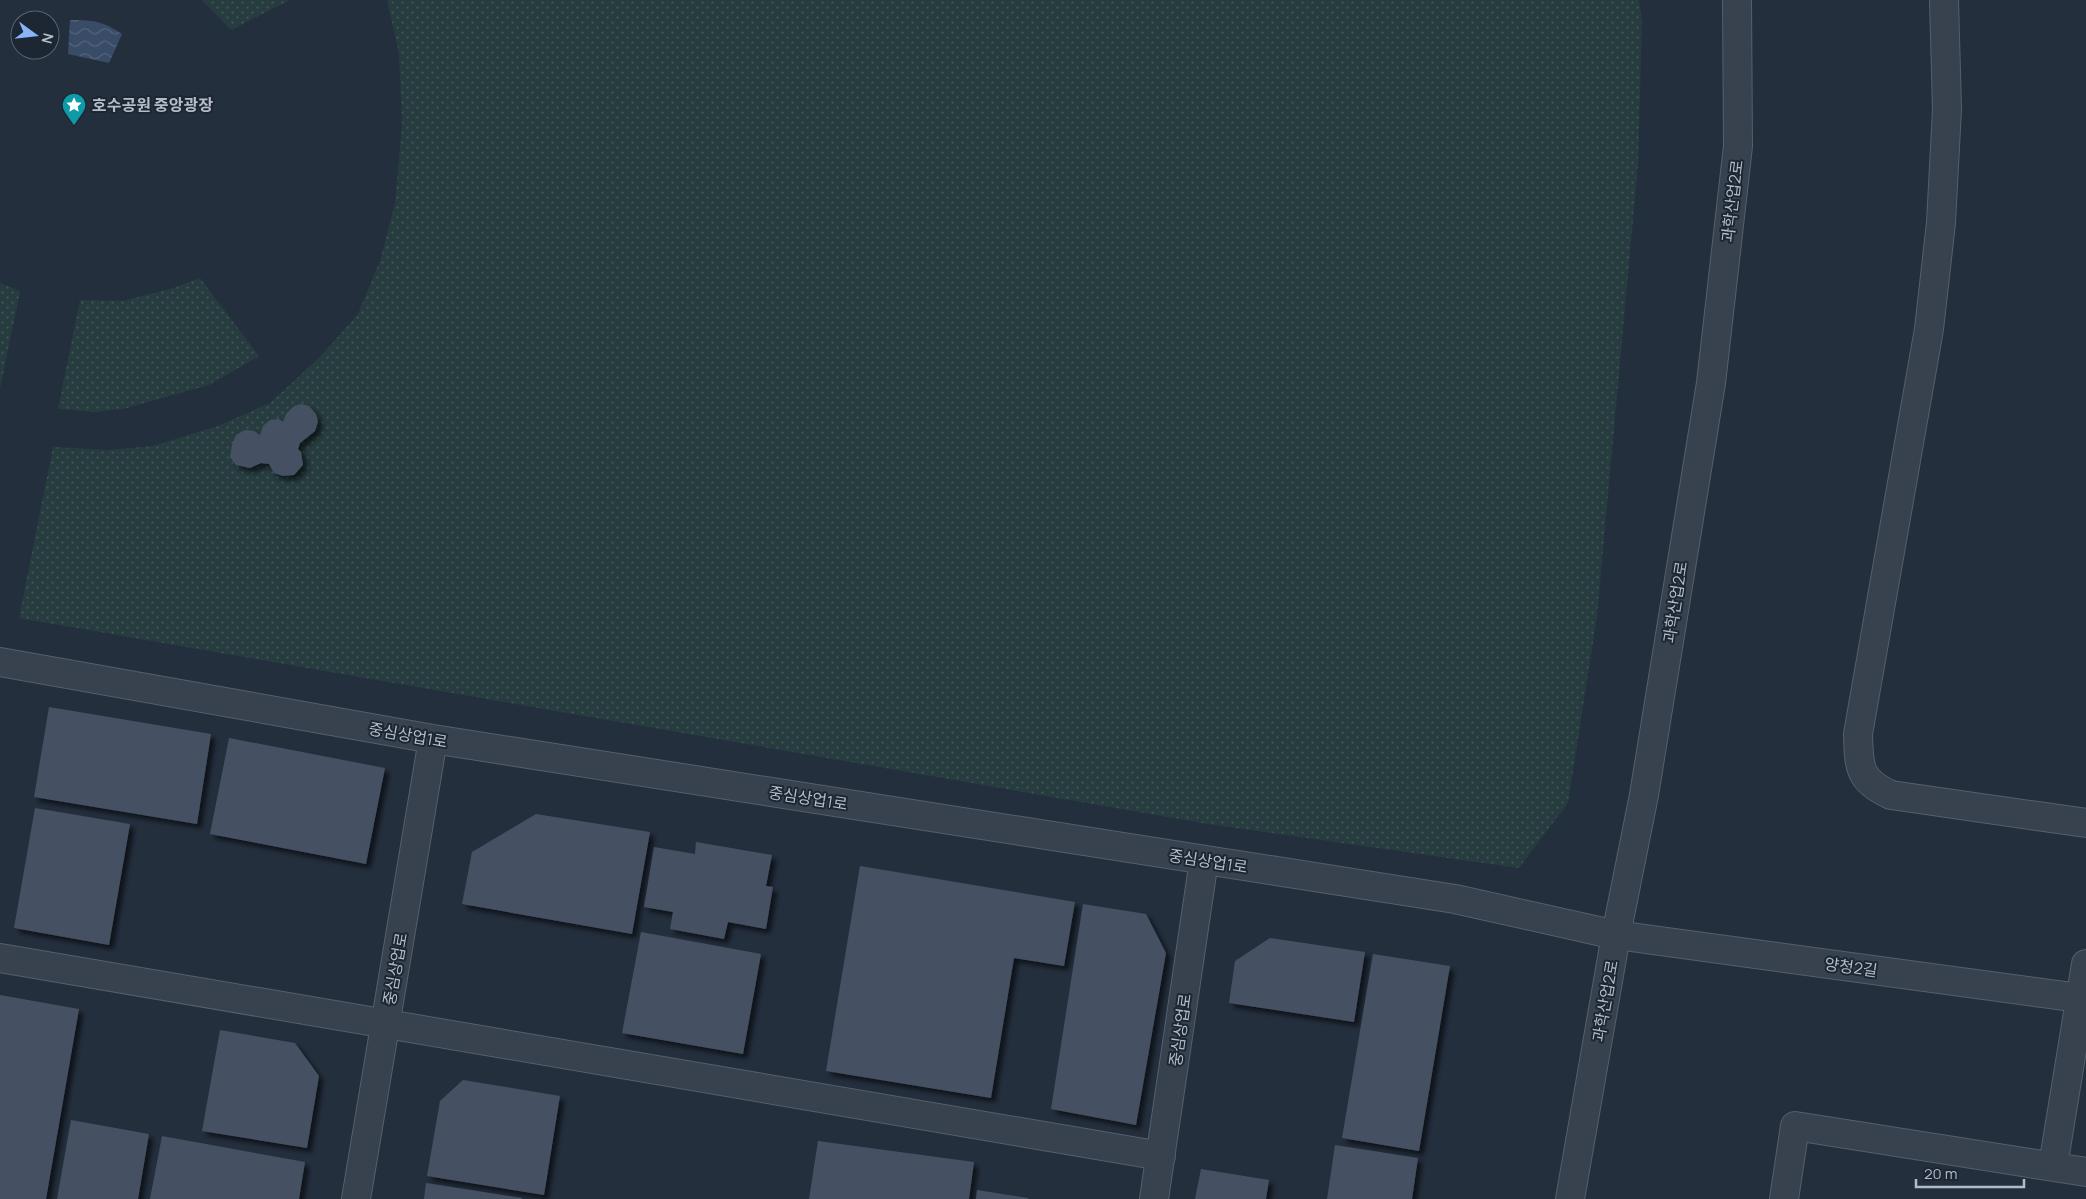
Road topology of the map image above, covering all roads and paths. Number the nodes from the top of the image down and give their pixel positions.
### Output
1 (1737, 0) edge
2 (1944, 0) edge
3 (0, 662) edge
4 (433, 739) junction
5 (2086, 823) edge
6 (1204, 860) junction
7 (1616, 935) junction
8 (0, 958) edge
9 (2086, 964) edge
10 (2083, 999) edge
11 (385, 1024) junction
12 (1161, 1156) junction
13 (2053, 1166) junction
14 (2086, 1172) edge
15 (356, 1199) edge
16 (1154, 1199) edge
17 (1570, 1199) edge
18 (1784, 1199) edge

1 - 7 street, 과학산업2로
2 - 5 street
3 - 4 street, 중심상업1로
4 - 6 street, 중심상업1로
4 - 11 street, 중심상업로
6 - 7 street, 중심상업1로
6 - 12 street, 중심상업로
7 - 10 street, 양청2길
7 - 17 street, 과학산업2로
8 - 11 street
9 - 10 street
10 - 13 street
11 - 12 street
11 - 15 street, 중심상업로
12 - 16 street, 중심상업로
13 - 14 street
13 - 18 street

